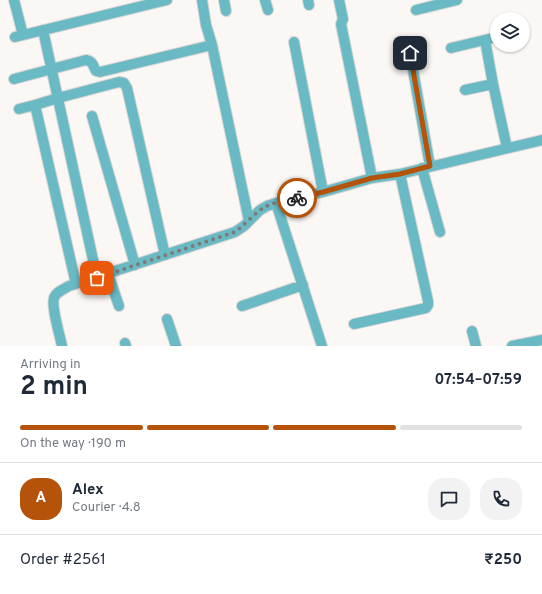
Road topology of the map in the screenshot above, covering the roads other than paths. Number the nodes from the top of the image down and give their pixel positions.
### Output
1 (14, 0) edge
2 (167, 0) edge
3 (202, 0) edge
4 (224, 0) edge
5 (339, 0) edge
6 (457, 0) edge
7 (416, 10) dead end
8 (226, 11) dead end
9 (43, 30) junction
10 (490, 39) edge
11 (485, 40) junction
12 (294, 42) dead end
13 (212, 45) junction
14 (451, 48) dead end
15 (410, 53) dead end
16 (52, 69) junction
17 (14, 79) dead end
18 (493, 84) junction
19 (465, 90) dead end
20 (58, 98) junction
21 (35, 105) junction
22 (19, 109) dead end
23 (92, 116) dead end
24 (542, 140) edge
25 (507, 148) junction
26 (426, 167) junction
27 (400, 174) junction
28 (372, 178) junction
29 (323, 192) junction
30 (276, 203) junction
31 (249, 221) junction
32 (440, 232) dead end
33 (165, 255) junction
34 (135, 265) junction
35 (108, 274) junction
36 (97, 278) junction
37 (76, 284) junction
38 (302, 285) junction
39 (119, 306) dead end
40 (242, 306) dead end
41 (167, 319) dead end
42 (354, 324) dead end
43 (472, 331) dead end
44 (542, 340) edge
45 (62, 346) edge
46 (176, 346) edge
47 (322, 346) edge
48 (476, 346) edge
49 (512, 346) edge

1 - 9 street
2 - 9 street
3 - 13 street
4 - 8 street
5 - 28 street
6 - 7 street
9 - 16 street
10 - 11 street
11 - 14 street
11 - 18 street
12 - 29 street
13 - 16 street
13 - 31 street
15 - 26 street
16 - 17 street
16 - 20 street
18 - 19 street
18 - 25 street
20 - 21 street
20 - 33 street
20 - 36 street
21 - 22 street
21 - 37 street
23 - 34 street
24 - 25 street
25 - 26 street
26 - 27 street
26 - 32 street
27 - 28 street
27 - 42 street
28 - 29 street
29 - 30 street
30 - 31 street
30 - 38 street
31 - 33 street
33 - 34 street
34 - 35 street
35 - 36 street
35 - 39 street
36 - 37 street
37 - 45 street
38 - 40 street
38 - 47 street
41 - 46 street
43 - 48 street
44 - 49 street

